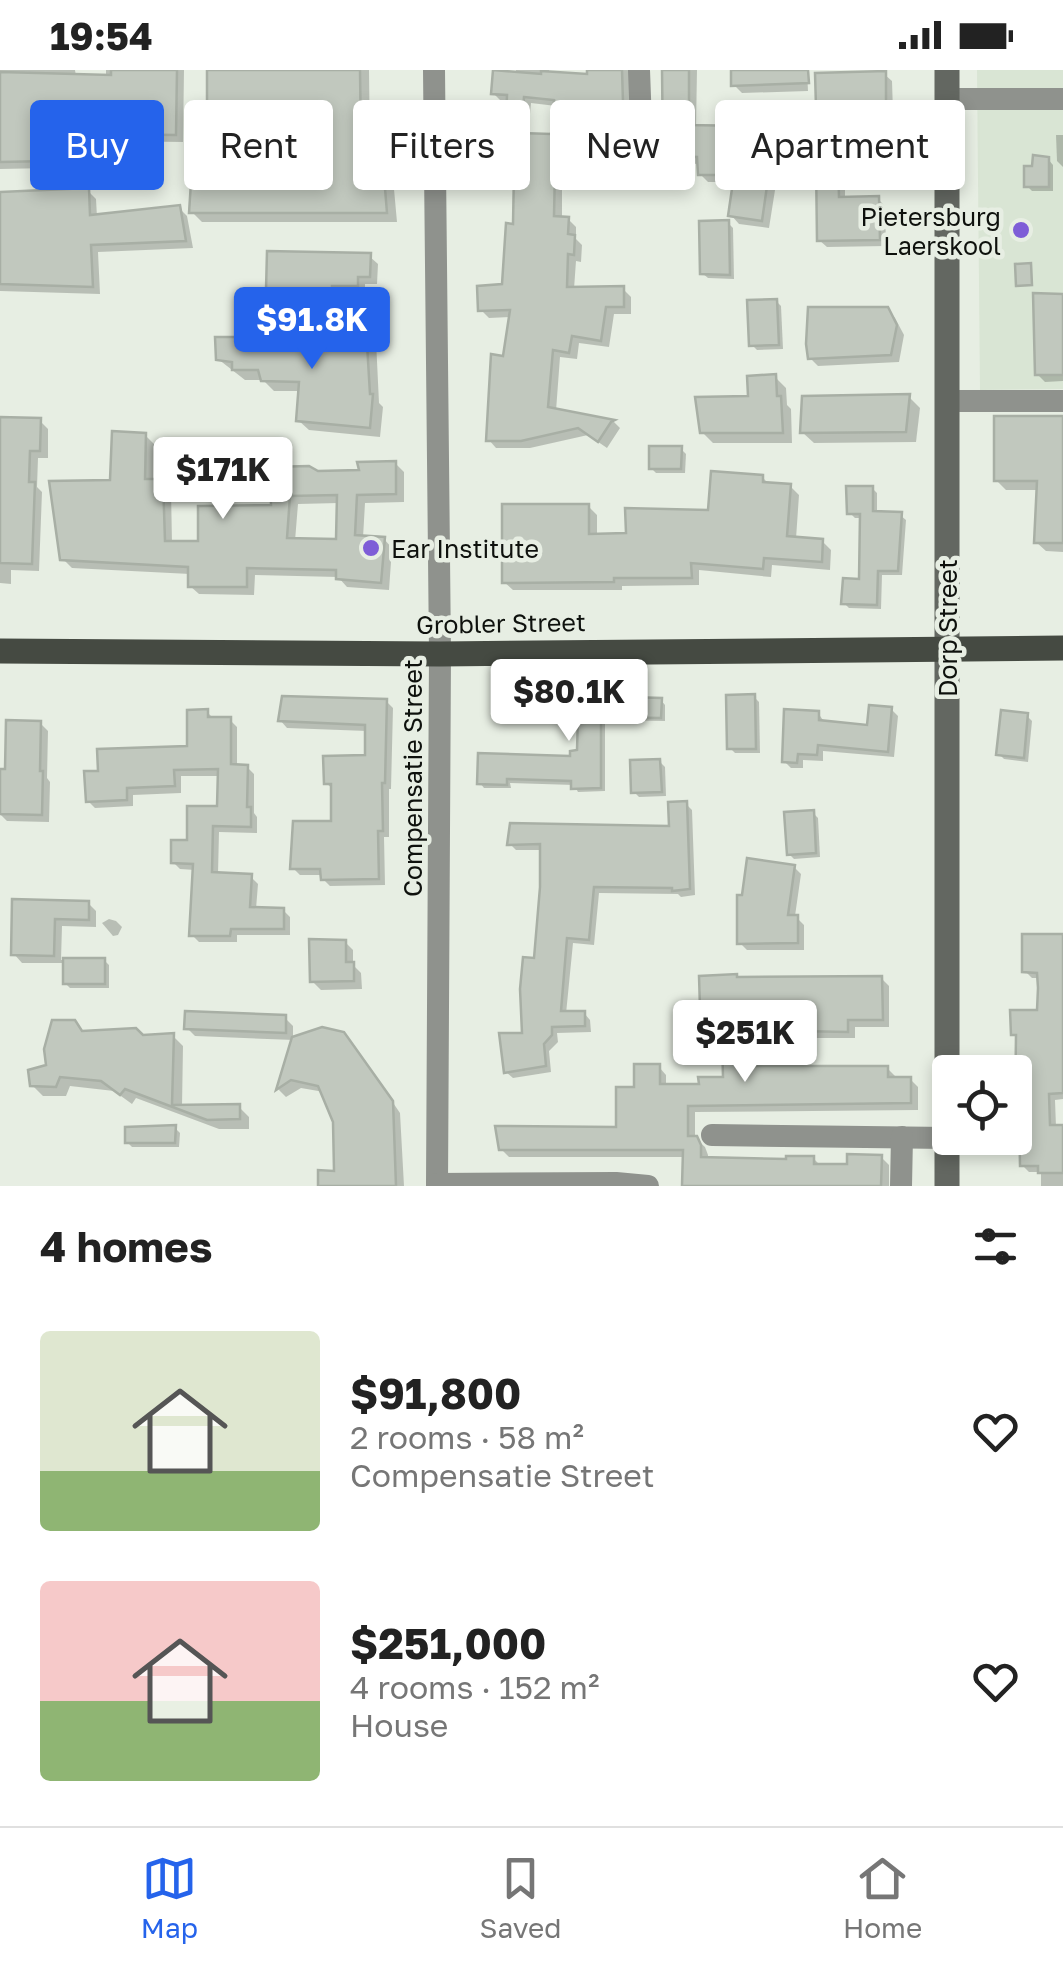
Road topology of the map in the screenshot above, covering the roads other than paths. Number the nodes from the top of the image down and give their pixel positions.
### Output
1 (434, 70) edge
2 (640, 70) edge
3 (947, 70) edge
4 (948, 99) junction
5 (1063, 99) edge
6 (641, 100) edge
7 (948, 401) junction
8 (1063, 401) edge
9 (1063, 648) edge
10 (947, 650) junction
11 (0, 651) edge
12 (440, 654) junction
13 (948, 1055) edge
14 (712, 1136) dead end
15 (902, 1137) junction
16 (932, 1138) edge
17 (948, 1155) edge
18 (438, 1185) edge
19 (648, 1186) edge
20 (901, 1186) edge
21 (948, 1186) edge

1 - 12 street, Compensatie Street
2 - 6 street
3 - 4 street, Dorp Street
4 - 5 street
4 - 7 street, Dorp Street
7 - 8 street
7 - 10 street, Dorp Street
9 - 10 main road, Grobler Street
10 - 12 main road, Grobler Street
10 - 13 street, Dorp Street
11 - 12 main road, Grobler Street
12 - 18 street, Compensatie Street
14 - 15 street
15 - 16 street
15 - 20 street
17 - 21 street, Dorp Street
18 - 19 street

